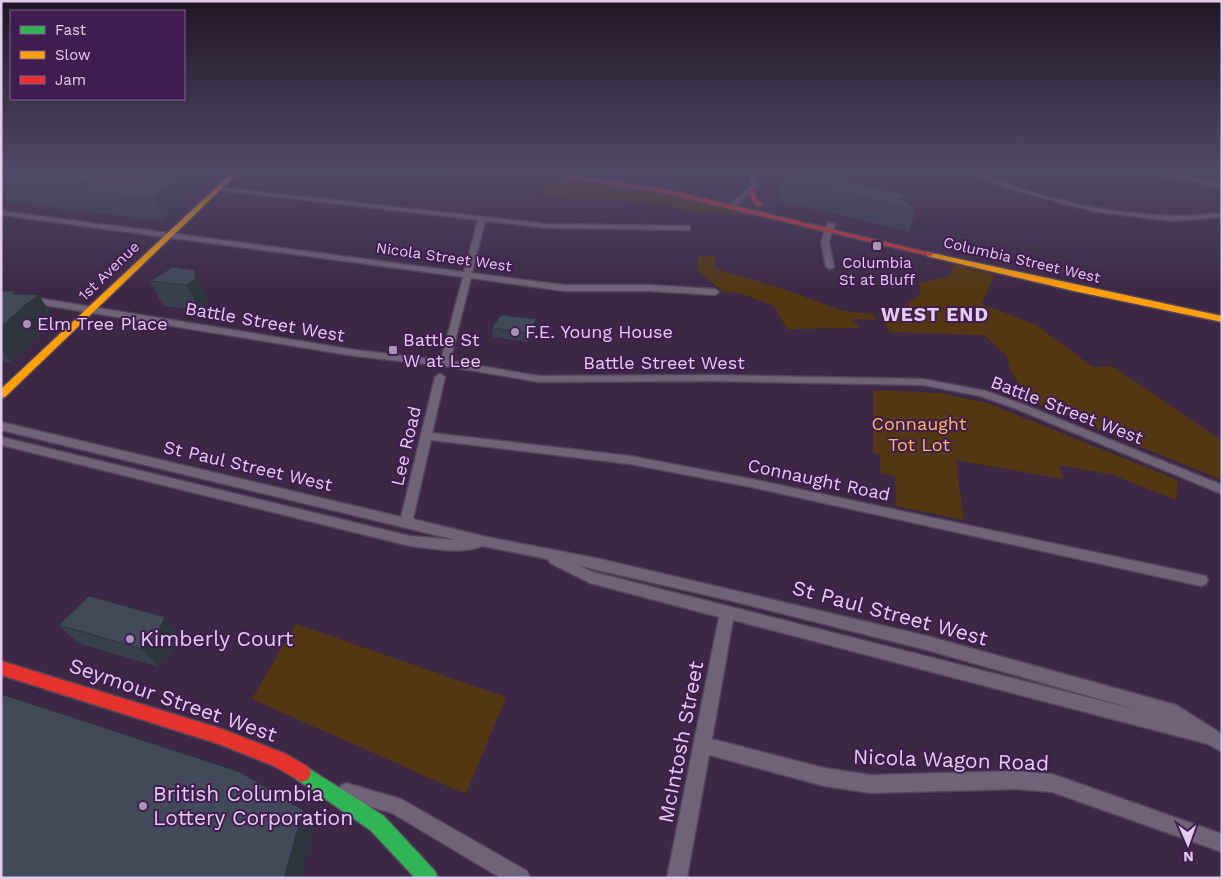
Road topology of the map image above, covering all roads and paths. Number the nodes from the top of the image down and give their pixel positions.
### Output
1 (195, 211) edge
2 (406, 211) edge
3 (767, 211) edge
4 (778, 211) edge
5 (1115, 211) edge
6 (1, 213) edge
7 (1222, 215) edge
8 (482, 220) junction
9 (830, 227) junction
10 (687, 228) dead end
11 (169, 235) junction
12 (830, 267) dead end
13 (468, 274) junction
14 (716, 292) dead end
15 (1, 295) edge
16 (92, 310) junction
17 (1222, 312) edge
18 (1222, 319) edge
19 (444, 364) junction
20 (440, 377) dead end
21 (1, 395) edge
22 (1, 426) edge
23 (428, 436) junction
24 (1, 441) edge
25 (1222, 490) edge
26 (406, 522) junction
27 (487, 542) junction
28 (544, 553) junction
29 (1201, 580) dead end
30 (727, 614) junction
31 (1, 668) edge
32 (1219, 741) edge
33 (703, 745) junction
34 (325, 787) junction
35 (1222, 842) edge
36 (428, 878) edge
37 (520, 878) edge
38 (677, 878) edge

1 - 11 main road, 1st Avenue
2 - 8 street
3 - 9 main road, Columbia Street West
4 - 9 main road, Columbia Street West
5 - 7 street
6 - 11 street, Nicola Street West
8 - 10 street
8 - 13 street
9 - 12 street
9 - 17 main road, Columbia Street West
9 - 18 main road, Columbia Street West
11 - 13 street, Nicola Street West
11 - 16 main road, 1st Avenue
13 - 14 street, Nicola Street West
13 - 19 street
15 - 16 street, Battle Street West
16 - 19 street, Battle Street West
16 - 21 main road, 1st Avenue
19 - 25 street, Battle Street West
20 - 23 street, Lee Road
22 - 26 street, St Paul Street West
23 - 26 street, Lee Road
23 - 29 street, Connaught Road
24 - 27 street, St Paul Street West
26 - 27 street, St Paul Street West
27 - 28 street, St Paul Street West
28 - 30 street, St Paul Street West
28 - 32 street, St Paul Street West
30 - 32 street, St Paul Street West
30 - 33 street, McIntosh Street
31 - 34 main road, Seymour Street West
33 - 35 street, Nicola Wagon Road
33 - 38 street, McIntosh Street
34 - 36 main road, Seymour Street West
34 - 37 street, Seymour Street West

